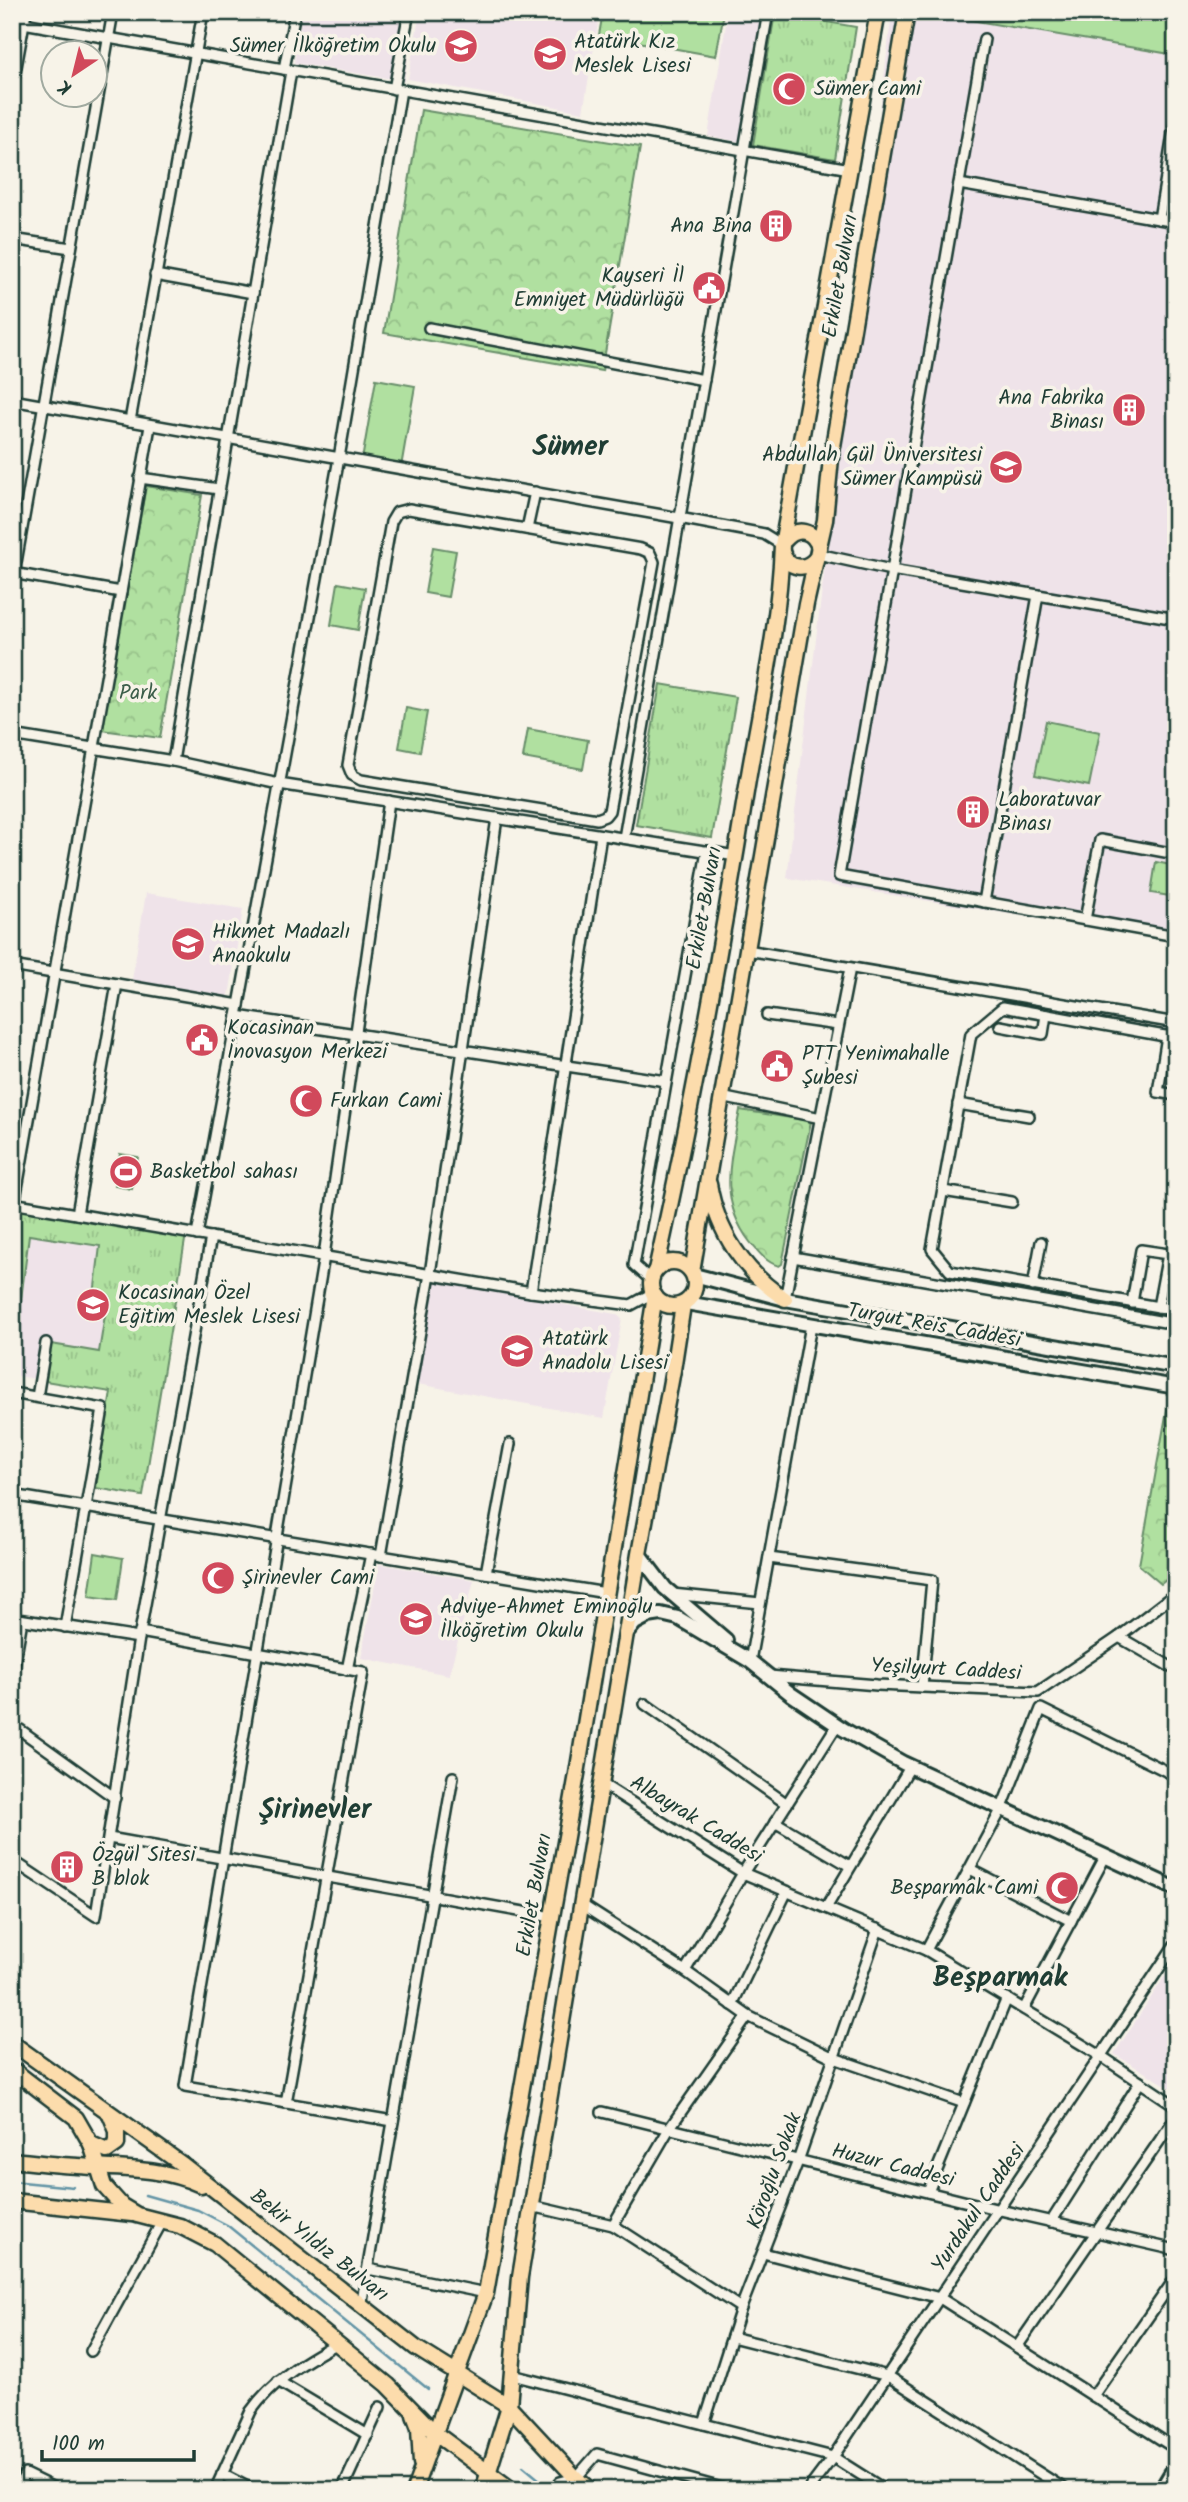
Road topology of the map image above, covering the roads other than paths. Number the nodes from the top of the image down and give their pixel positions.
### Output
1 (26, 12) edge
2 (113, 12) edge
3 (203, 12) edge
4 (295, 12) edge
5 (409, 12) edge
6 (768, 12) edge
7 (878, 12) edge
8 (907, 12) edge
9 (12, 22) edge
10 (24, 24) junction
11 (108, 38) junction
12 (984, 40) dead end
13 (195, 54) junction
14 (288, 70) junction
15 (12, 89) edge
16 (398, 89) junction
17 (96, 108) edge
18 (1176, 117) edge
19 (744, 150) junction
20 (850, 169) junction
21 (958, 184) junction
22 (1158, 219) junction
23 (1176, 222) edge
24 (12, 239) edge
25 (71, 248) junction
26 (155, 275) junction
27 (253, 293) junction
28 (429, 328) dead end
29 (704, 380) junction
30 (12, 400) edge
31 (44, 406) junction
32 (130, 421) junction
33 (150, 426) junction
34 (227, 439) junction
35 (339, 458) junction
36 (140, 478) junction
37 (219, 489) junction
38 (535, 492) junction
39 (679, 518) junction
40 (527, 529) junction
41 (783, 546) junction
42 (818, 553) junction
43 (891, 570) junction
44 (13, 573) edge
45 (12, 585) edge
46 (121, 592) junction
47 (1038, 595) junction
48 (1176, 619) edge
49 (12, 735) edge
50 (93, 748) junction
51 (173, 761) junction
52 (279, 784) junction
53 (389, 801) junction
54 (497, 818) junction
55 (601, 835) junction
56 (624, 838) junction
57 (707, 851) junction
58 (1176, 854) edge
59 (736, 856) junction
60 (984, 902) junction
61 (1085, 920) junction
62 (1176, 936) edge
63 (747, 950) junction
64 (12, 966) edge
65 (850, 968) junction
66 (54, 974) junction
67 (117, 984) junction
68 (239, 1005) junction
69 (767, 1015) dead end
70 (1046, 1015) junction
71 (237, 1016) junction
72 (1176, 1023) edge
73 (838, 1025) junction
74 (1000, 1026) dead end
75 (356, 1034) junction
76 (1171, 1037) edge
77 (463, 1050) junction
78 (566, 1066) junction
79 (667, 1081) junction
80 (1176, 1094) edge
81 (722, 1097) junction
82 (958, 1104) junction
83 (1028, 1116) dead end
84 (821, 1118) junction
85 (708, 1176) junction
86 (943, 1191) junction
87 (1012, 1202) dead end
88 (13, 1203) edge
89 (77, 1214) junction
90 (12, 1217) edge
91 (197, 1235) junction
92 (211, 1237) junction
93 (1041, 1242) dead end
94 (324, 1256) junction
95 (793, 1257) junction
96 (693, 1273) junction
97 (430, 1274) junction
98 (654, 1285) junction
99 (1033, 1286) junction
100 (531, 1292) junction
101 (785, 1299) junction
102 (1132, 1303) junction
103 (684, 1304) junction
104 (1158, 1307) junction
105 (1176, 1310) edge
106 (1176, 1324) edge
107 (811, 1325) junction
108 (46, 1343) dead end
109 (1176, 1367) edge
110 (1176, 1387) edge
111 (12, 1393) edge
112 (37, 1397) junction
113 (510, 1444) dead end
114 (12, 1495) edge
115 (86, 1507) junction
116 (162, 1520) junction
117 (277, 1539) junction
118 (639, 1554) junction
119 (376, 1555) junction
120 (769, 1558) junction
121 (486, 1573) junction
122 (606, 1593) junction
123 (1176, 1593) edge
124 (672, 1594) junction
125 (760, 1603) junction
126 (17, 1619) edge
127 (65, 1627) junction
128 (626, 1634) junction
129 (139, 1635) junction
130 (1119, 1637) junction
131 (258, 1653) junction
132 (750, 1661) junction
133 (347, 1670) junction
134 (1176, 1670) edge
135 (768, 1676) junction
136 (12, 1677) edge
137 (922, 1687) junction
138 (1038, 1692) junction
139 (645, 1704) dead end
140 (1041, 1709) junction
141 (12, 1724) edge
142 (837, 1725) junction
143 (910, 1767) junction
144 (1176, 1776) edge
145 (453, 1777) dead end
146 (602, 1784) junction
147 (115, 1798) junction
148 (787, 1804) junction
149 (1001, 1810) junction
150 (775, 1822) junction
151 (109, 1839) junction
152 (1105, 1857) junction
153 (223, 1859) junction
154 (12, 1860) edge
155 (850, 1866) junction
156 (970, 1869) junction
157 (743, 1873) junction
158 (327, 1877) junction
159 (1176, 1889) edge
160 (787, 1891) junction
161 (432, 1896) junction
162 (582, 1905) junction
163 (826, 1908) junction
164 (552, 1917) junction
165 (1071, 1922) junction
166 (878, 1929) junction
167 (1176, 1943) edge
168 (926, 1950) junction
169 (685, 1971) junction
170 (1007, 1998) junction
171 (732, 2005) junction
172 (1024, 2009) junction
173 (748, 2016) junction
174 (12, 2043) edge
175 (1101, 2056) junction
176 (834, 2058) junction
177 (12, 2069) edge
178 (1140, 2082) junction
179 (286, 2103) junction
180 (964, 2103) junction
181 (1176, 2106) edge
182 (109, 2112) junction
183 (602, 2112) dead end
184 (1176, 2117) edge
185 (393, 2121) junction
186 (669, 2129) junction
187 (91, 2144) junction
188 (12, 2160) edge
189 (798, 2161) junction
190 (97, 2167) junction
191 (928, 2192) junction
192 (224, 2197) junction
193 (12, 2201) edge
194 (531, 2206) junction
195 (1000, 2210) junction
196 (137, 2215) junction
197 (163, 2220) junction
198 (1051, 2222) junction
199 (613, 2225) junction
200 (1096, 2232) junction
201 (1176, 2250) edge
202 (763, 2253) junction
203 (368, 2269) junction
204 (1176, 2277) edge
205 (486, 2293) junction
206 (940, 2298) junction
207 (361, 2306) junction
208 (741, 2308) junction
209 (732, 2337) junction
210 (338, 2343) junction
211 (1017, 2347) junction
212 (91, 2351) dead end
213 (457, 2375) junction
214 (512, 2375) junction
215 (888, 2376) junction
216 (278, 2381) junction
217 (1093, 2396) junction
218 (509, 2406) junction
219 (380, 2407) dead end
220 (412, 2410) junction
221 (704, 2424) junction
222 (436, 2434) junction
223 (368, 2435) junction
224 (1176, 2448) edge
225 (833, 2457) junction
226 (1176, 2465) edge
227 (490, 2472) junction
228 (222, 2473) junction
229 (421, 2473) junction
230 (576, 2478) junction
231 (558, 2486) edge
232 (17, 2490) edge
233 (58, 2490) edge
234 (215, 2490) edge
235 (253, 2490) edge
236 (342, 2490) edge
237 (414, 2490) edge
238 (483, 2490) edge
239 (512, 2490) edge
240 (590, 2490) edge
241 (729, 2490) edge
242 (808, 2490) edge
243 (885, 2490) edge
244 (1066, 2490) edge
245 (1161, 2490) edge

1 - 10 street
2 - 11 street
3 - 13 street
4 - 14 street
5 - 16 street
6 - 19 street
7 - 20 main road, Erkilet Bulvarı
8 - 42 main road, Erkilet Bulvarı
9 - 10 street
10 - 11 street
10 - 15 street
11 - 13 street
12 - 21 street
13 - 14 street
13 - 26 street
14 - 16 street
14 - 27 street
16 - 19 street
16 - 35 street
17 - 25 street
18 - 22 street
19 - 20 street
19 - 29 street
20 - 41 main road, Erkilet Bulvarı
21 - 22 street
21 - 43 street
22 - 23 street
24 - 25 street
25 - 31 street
26 - 27 street
26 - 32 street
27 - 34 street
28 - 29 street
29 - 39 street
30 - 31 street
31 - 32 street
31 - 44 street
32 - 33 street
33 - 34 street
33 - 36 street
34 - 35 street
34 - 37 street
35 - 38 street
35 - 52 street
36 - 37 street
36 - 46 street
37 - 51 street
38 - 39 street
38 - 40 street
39 - 41 street
39 - 56 street
40 - 40 street
41 - 42 main road
41 - 42 main road
41 - 59 main road, Erkilet Bulvarı
42 - 43 street
42 - 63 main road, Erkilet Bulvarı
43 - 47 street
43 - 60 street
44 - 45 street
44 - 46 street
46 - 50 street
47 - 48 street
47 - 60 street
49 - 50 street
50 - 51 street
50 - 66 street
51 - 52 street
52 - 53 street
52 - 68 street
53 - 54 street
53 - 75 street
54 - 55 street
54 - 77 street
55 - 56 street
55 - 78 street
56 - 57 street
57 - 59 street
57 - 79 street
58 - 61 street
59 - 98 main road, Erkilet Bulvarı
60 - 61 street
61 - 62 street
63 - 65 street
63 - 81 main road, Erkilet Bulvarı
64 - 66 street
65 - 72 street
65 - 73 street
66 - 67 street
66 - 88 street
67 - 68 street
67 - 89 street
68 - 71 street
69 - 73 street
70 - 74 street
70 - 76 street
70 - 82 street
71 - 75 street
71 - 91 street
73 - 84 street
75 - 77 street
75 - 94 street
76 - 80 street
77 - 78 street
77 - 97 street
78 - 79 street
78 - 100 street
79 - 98 street
81 - 84 street
81 - 85 main road, Erkilet Bulvarı
82 - 83 street
82 - 86 street
84 - 95 street
85 - 96 main road, Erkilet Bulvarı
85 - 101 main road
86 - 87 street
86 - 99 street
88 - 89 street
88 - 90 street
89 - 91 street
91 - 92 street
92 - 94 street
92 - 116 street
93 - 99 street
94 - 97 street
94 - 117 street
95 - 101 street
95 - 106 street
96 - 98 main road
96 - 101 street, Turgut Reis Caddesi
96 - 103 main road
97 - 100 street
97 - 119 street
98 - 100 street
98 - 103 main road
98 - 122 main road, Erkilet Bulvarı
99 - 102 street
101 - 109 street, Turgut Reis Caddesi
102 - 104 street
102 - 104 street
103 - 107 street, Turgut Reis Caddesi
103 - 118 main road
104 - 105 street
107 - 110 street, Turgut Reis Caddesi
107 - 120 street
108 - 112 street
111 - 112 street
112 - 115 street
113 - 121 street
114 - 115 street
115 - 116 street
115 - 127 street
116 - 117 street
116 - 129 street
117 - 119 street
117 - 131 street
118 - 124 street
118 - 128 main road
119 - 121 street
119 - 133 street
120 - 125 street
120 - 137 street
121 - 122 street
122 - 164 main road, Erkilet Bulvarı
123 - 130 street, Yeşilyurt Caddesi
124 - 125 street
124 - 132 street
125 - 132 street
126 - 127 street
126 - 136 street
127 - 129 street
128 - 132 street
128 - 146 main road
129 - 131 street
129 - 147 street
130 - 134 street
130 - 138 street, Yeşilyurt Caddesi
131 - 133 street
131 - 153 street
132 - 135 street
133 - 158 street
135 - 137 street, Yeşilyurt Caddesi
135 - 142 street
137 - 138 street, Yeşilyurt Caddesi
138 - 140 street
139 - 148 street
140 - 144 street
140 - 149 street
141 - 147 street
142 - 143 street
142 - 148 street
143 - 149 street
143 - 155 street
145 - 161 street
146 - 157 street, Albayrak Caddesi
146 - 162 main road
147 - 151 street
148 - 150 street
149 - 152 street
149 - 156 street
150 - 155 street
150 - 157 street
151 - 153 street
151 - 154 street
152 - 159 street
152 - 165 street
153 - 158 street
153 - 179 street
155 - 163 street
156 - 165 street
156 - 168 street
157 - 160 street, Albayrak Caddesi
157 - 169 street
158 - 161 street
158 - 179 street
160 - 163 street, Albayrak Caddesi
160 - 171 street
161 - 164 street
161 - 185 street
162 - 169 street
162 - 194 main road
163 - 166 street, Albayrak Caddesi
164 - 205 main road, Erkilet Bulvarı
165 - 172 street
166 - 168 street, Albayrak Caddesi
166 - 176 street, Köroğlu Sokak
167 - 175 street, Yurdakul Caddesi
168 - 170 street, Albayrak Caddesi
169 - 171 street
170 - 172 street, Albayrak Caddesi
170 - 180 street
171 - 173 street
172 - 175 street, Albayrak Caddesi
173 - 176 street
173 - 186 street
174 - 182 main road, Bekir Yıldız Bulvarı
175 - 178 street, Albayrak Caddesi
175 - 195 street, Yurdakul Caddesi
176 - 180 street
176 - 189 street, Köroğlu Sokak
177 - 187 main road
178 - 181 street, Albayrak Caddesi
178 - 198 street
179 - 185 street
180 - 191 street
182 - 187 main road
182 - 192 main road, Bekir Yıldız Bulvarı
183 - 186 street, Huzur Caddesi
184 - 200 street
185 - 203 street
186 - 189 street, Huzur Caddesi
186 - 199 street
187 - 190 main road
188 - 190 main road
189 - 191 street, Huzur Caddesi
189 - 202 street, Köroğlu Sokak
190 - 192 main road
190 - 196 main road
191 - 195 street, Huzur Caddesi
192 - 207 main road, Bekir Yıldız Bulvarı
193 - 196 main road
194 - 199 street
194 - 214 main road
195 - 198 street, Huzur Caddesi
195 - 206 street, Yurdakul Caddesi
196 - 197 main road
197 - 210 main road
197 - 212 street
198 - 200 street, Huzur Caddesi
199 - 208 street
200 - 201 street, Huzur Caddesi
200 - 211 street
202 - 206 street
202 - 208 street, Köroğlu Sokak
203 - 205 street
203 - 207 street
204 - 217 street
205 - 213 main road, Erkilet Bulvarı
206 - 211 street
206 - 215 street, Yurdakul Caddesi
207 - 213 main road, Bekir Yıldız Bulvarı
208 - 209 street, Köroğlu Sokak
209 - 215 street
209 - 221 street, Köroğlu Sokak
210 - 216 street
210 - 220 main road
211 - 217 street
213 - 218 main road, Bekir Yıldız Bulvarı
213 - 222 main road, Erkilet Bulvarı
214 - 218 main road
214 - 221 street
215 - 225 street, Yurdakul Caddesi
215 - 244 street
216 - 223 street
216 - 228 street
217 - 224 street
218 - 227 main road
218 - 230 main road, Bekir Yıldız Bulvarı
219 - 223 street
220 - 222 main road
220 - 229 main road
221 - 225 street
222 - 227 main road
222 - 229 main road, Erkilet Bulvarı
223 - 236 street
225 - 242 street, Yurdakul Caddesi
225 - 243 street
226 - 245 street
227 - 238 main road
227 - 239 main road
228 - 234 street
228 - 235 street
229 - 237 main road, Erkilet Bulvarı
230 - 231 street
230 - 240 main road, Bekir Yıldız Bulvarı
230 - 241 street
232 - 233 street

